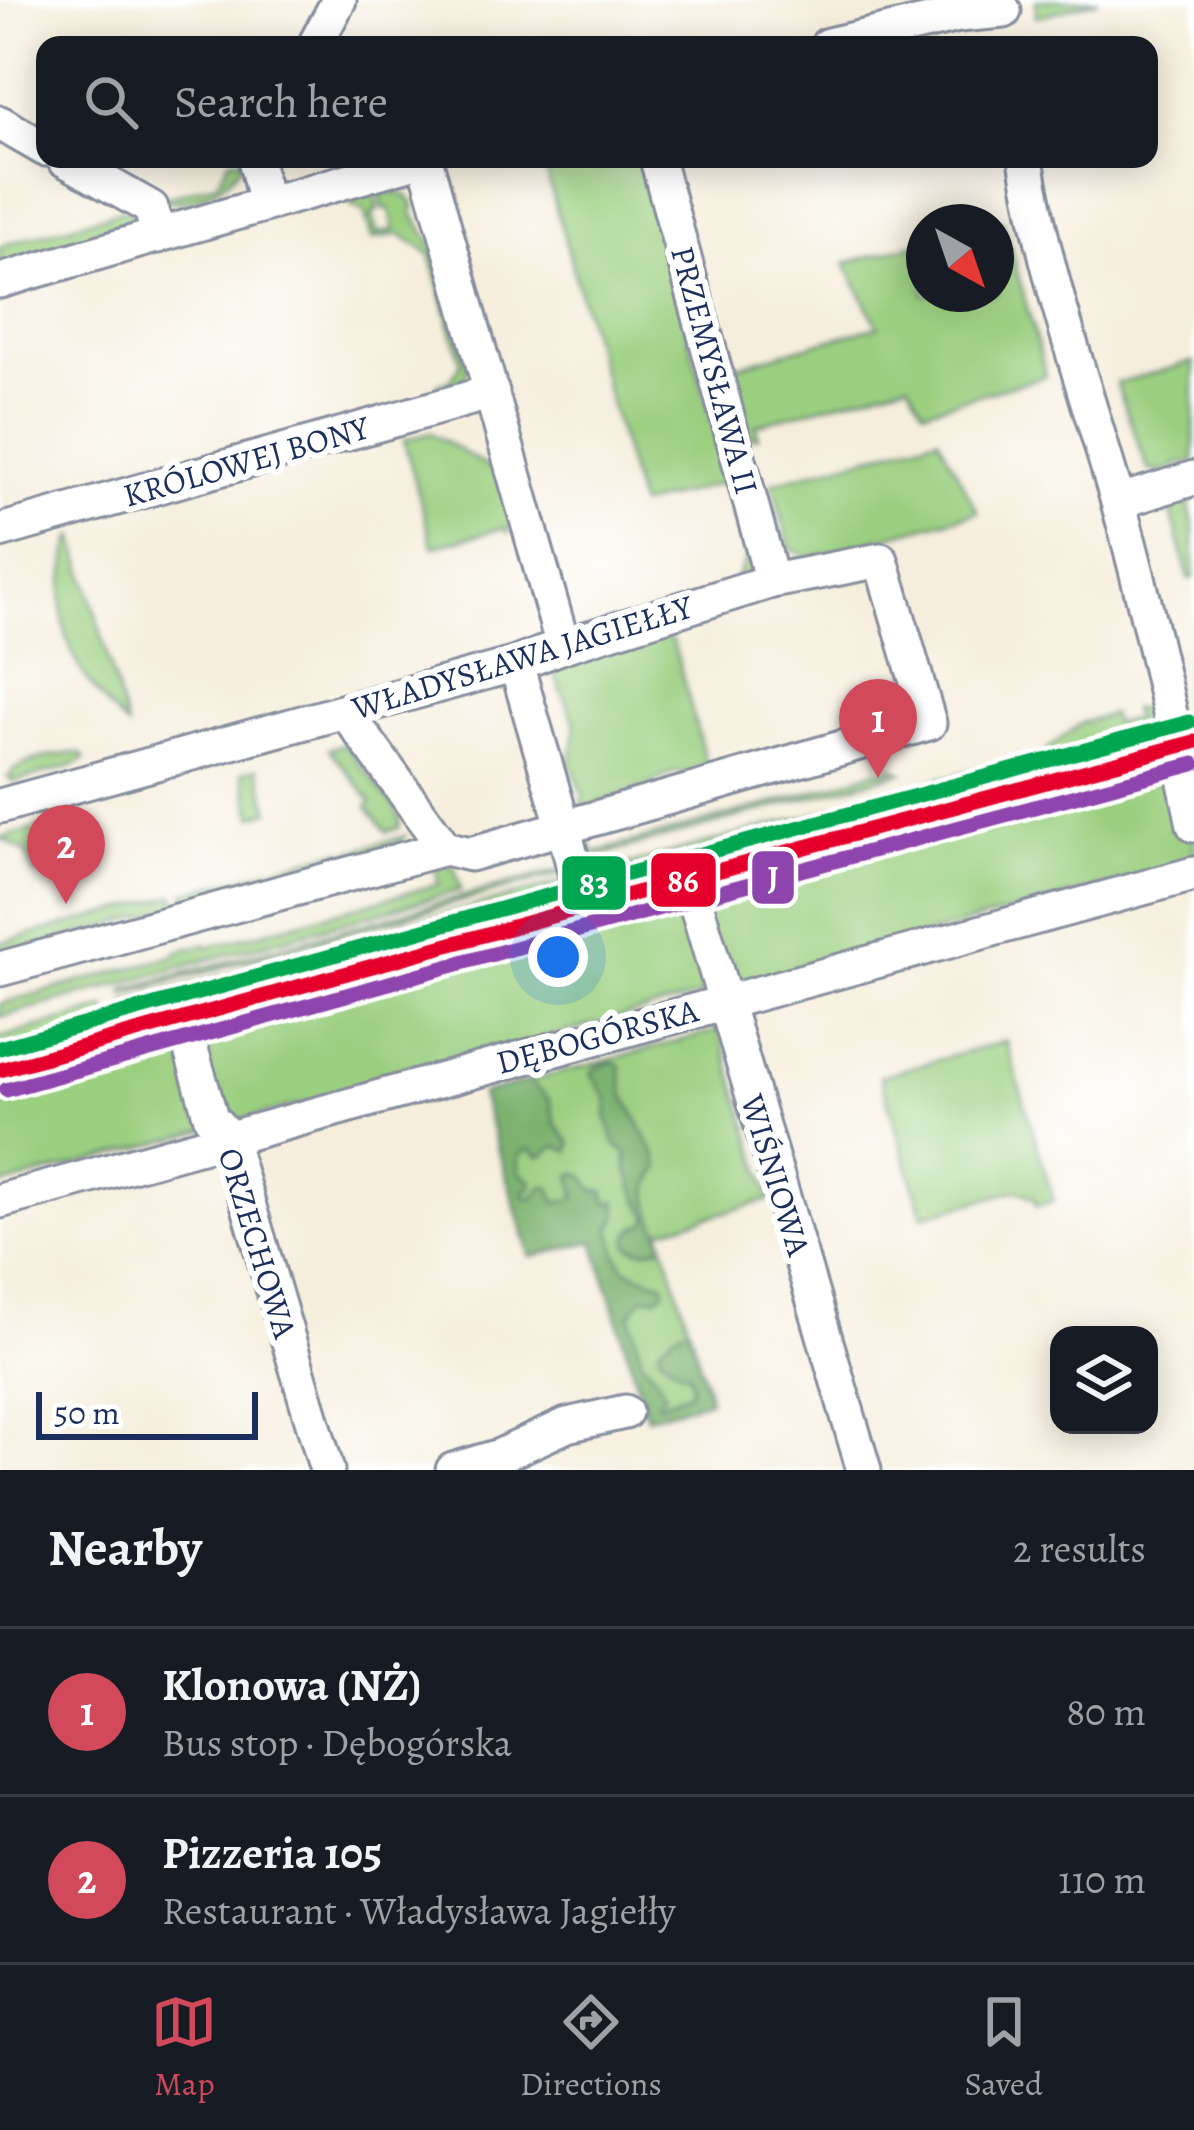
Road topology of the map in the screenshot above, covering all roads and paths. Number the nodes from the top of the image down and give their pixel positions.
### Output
1 (339, 0) edge
2 (1003, 6) edge
3 (320, 36) edge
4 (867, 36) edge
5 (1008, 36) edge
6 (0, 123) edge
7 (36, 143) edge
8 (80, 168) edge
9 (257, 168) edge
10 (392, 168) edge
11 (427, 168) edge
12 (659, 168) edge
13 (1027, 168) edge
14 (266, 204) junction
15 (158, 236) junction
16 (0, 281) edge
17 (492, 392) junction
18 (1194, 478) edge
19 (1118, 502) junction
20 (0, 531) edge
21 (772, 581) junction
22 (562, 646) junction
23 (516, 664) junction
24 (345, 711) junction
25 (1186, 744) edge
26 (0, 806) edge
27 (1194, 825) edge
28 (564, 829) junction
29 (445, 848) junction
30 (1194, 874) edge
31 (688, 880) junction
32 (584, 907) junction
33 (0, 969) edge
34 (724, 1001) junction
35 (182, 1019) junction
36 (0, 1070) edge
37 (228, 1138) junction
38 (0, 1201) edge
39 (625, 1412) dead end
40 (327, 1470) edge
41 (454, 1470) edge
42 (864, 1470) edge

1 - 3 street
2 - 4 street
2 - 5 street
6 - 7 street
8 - 15 street
9 - 14 street
10 - 14 street
11 - 17 street
12 - 21 street, PRZEMYSŁAWA II
13 - 19 street
14 - 15 street
15 - 16 street
17 - 20 street, KRÓLOWEJ BONY
17 - 22 street
18 - 19 street
19 - 25 street
21 - 22 street, WŁADYSŁAWA JAGIEŁŁY
21 - 28 street, WŁADYSŁAWA JAGIEŁŁY
22 - 23 street, WŁADYSŁAWA JAGIEŁŁY
23 - 24 street, WŁADYSŁAWA JAGIEŁŁY
23 - 28 street
24 - 26 street, WŁADYSŁAWA JAGIEŁŁY
24 - 29 street
25 - 27 street
25 - 31 main road
28 - 29 street
28 - 32 street
29 - 33 street
30 - 34 street, DĘBOGÓRSKA
31 - 32 main road
31 - 34 street, WIŚNIOWA
32 - 35 main road
34 - 37 street, DĘBOGÓRSKA
34 - 42 street, WIŚNIOWA
35 - 36 main road
35 - 37 street, ORZECHOWA
37 - 38 street, DĘBOGÓRSKA
37 - 40 street, ORZECHOWA
39 - 41 street

